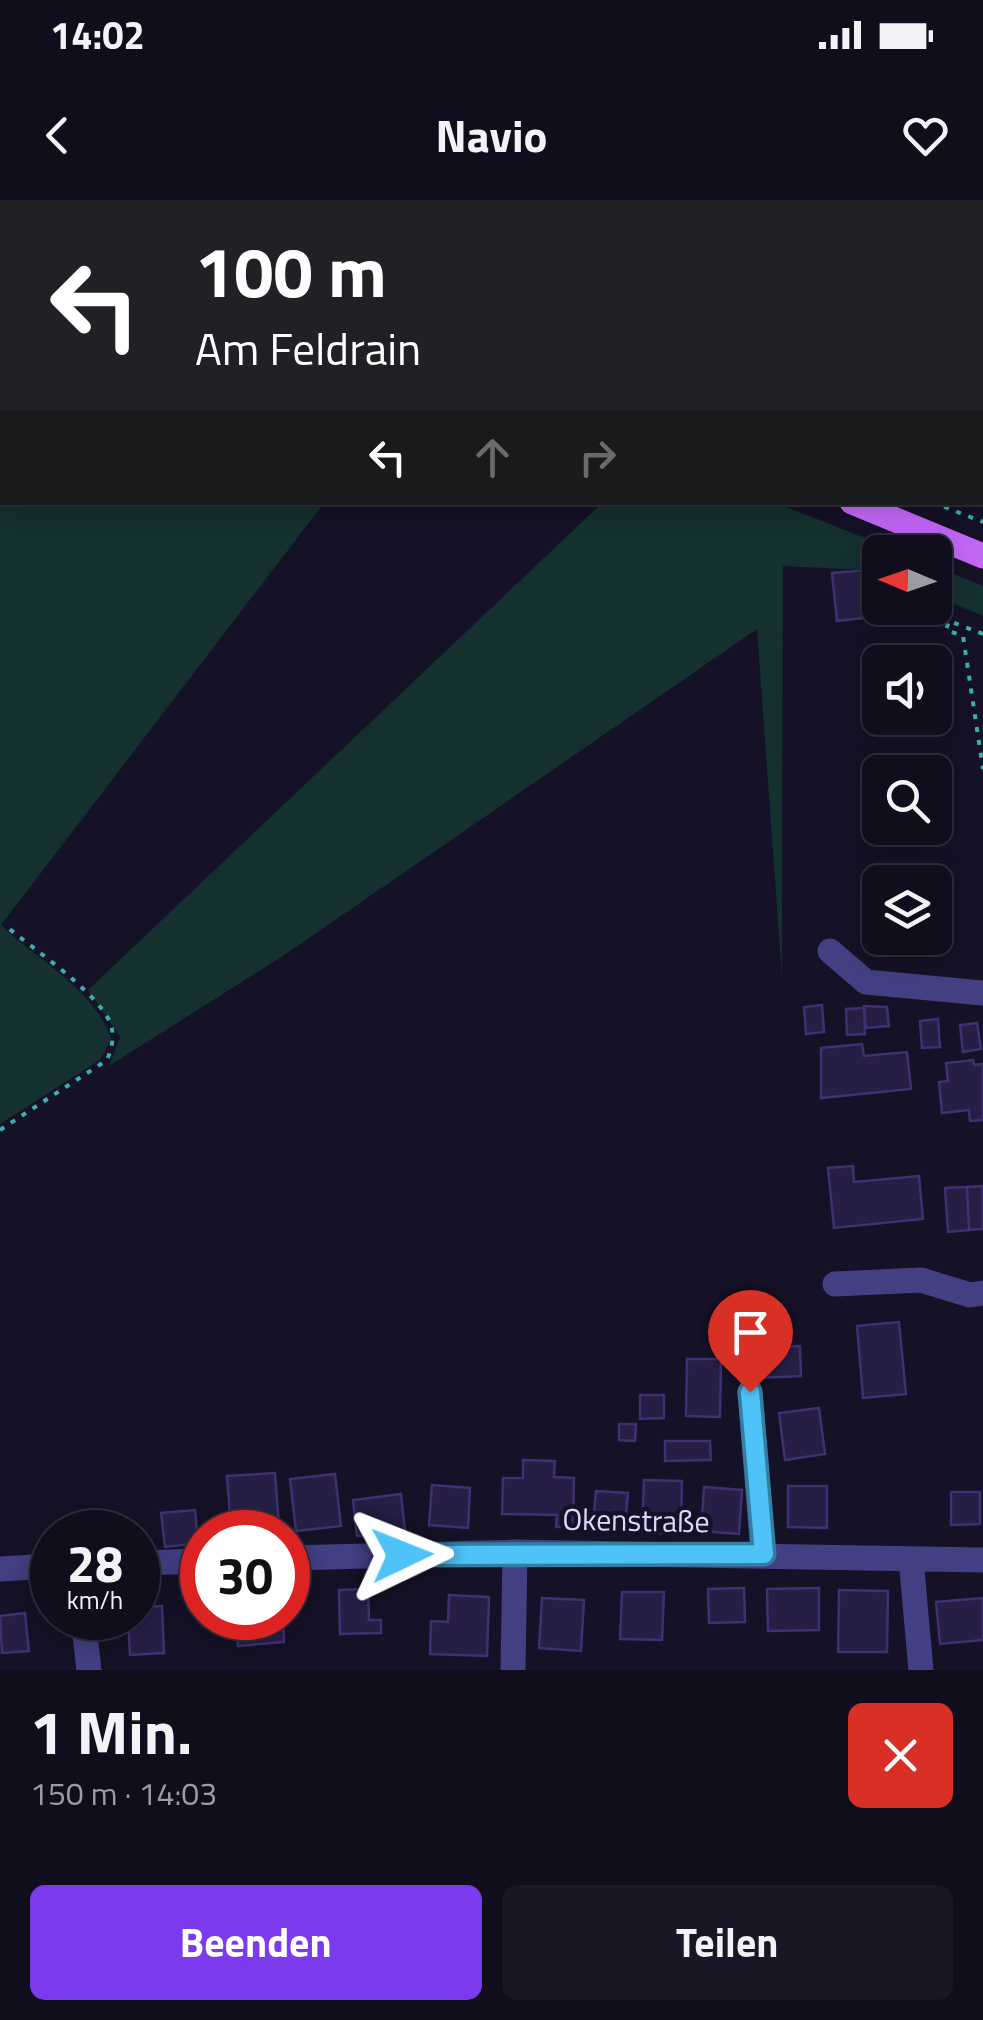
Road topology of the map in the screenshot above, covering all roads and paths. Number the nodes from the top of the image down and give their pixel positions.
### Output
1 (859, 505) edge
2 (940, 505) edge
3 (983, 522) edge
4 (983, 556) edge
5 (983, 634) edge
6 (983, 770) edge
7 (6, 926) dead end
8 (830, 950) dead end
9 (983, 993) edge
10 (0, 1130) edge
11 (835, 1284) dead end
12 (983, 1293) edge
13 (750, 1392) dead end
14 (515, 1552) junction
15 (764, 1554) junction
16 (310, 1557) edge
17 (911, 1559) junction
18 (983, 1560) edge
19 (30, 1567) edge
20 (0, 1568) edge
21 (85, 1640) edge
22 (89, 1670) edge
23 (513, 1670) edge
24 (921, 1670) edge

1 - 4 main road
2 - 3 path
5 - 6 path
7 - 10 path
8 - 9 street
11 - 12 street
13 - 15 street
14 - 15 street, Okenstraße
14 - 16 street, Okenstraße
14 - 23 street
15 - 17 street, Okenstraße
17 - 18 street, Okenstraße
17 - 24 street
19 - 20 street
21 - 22 street

